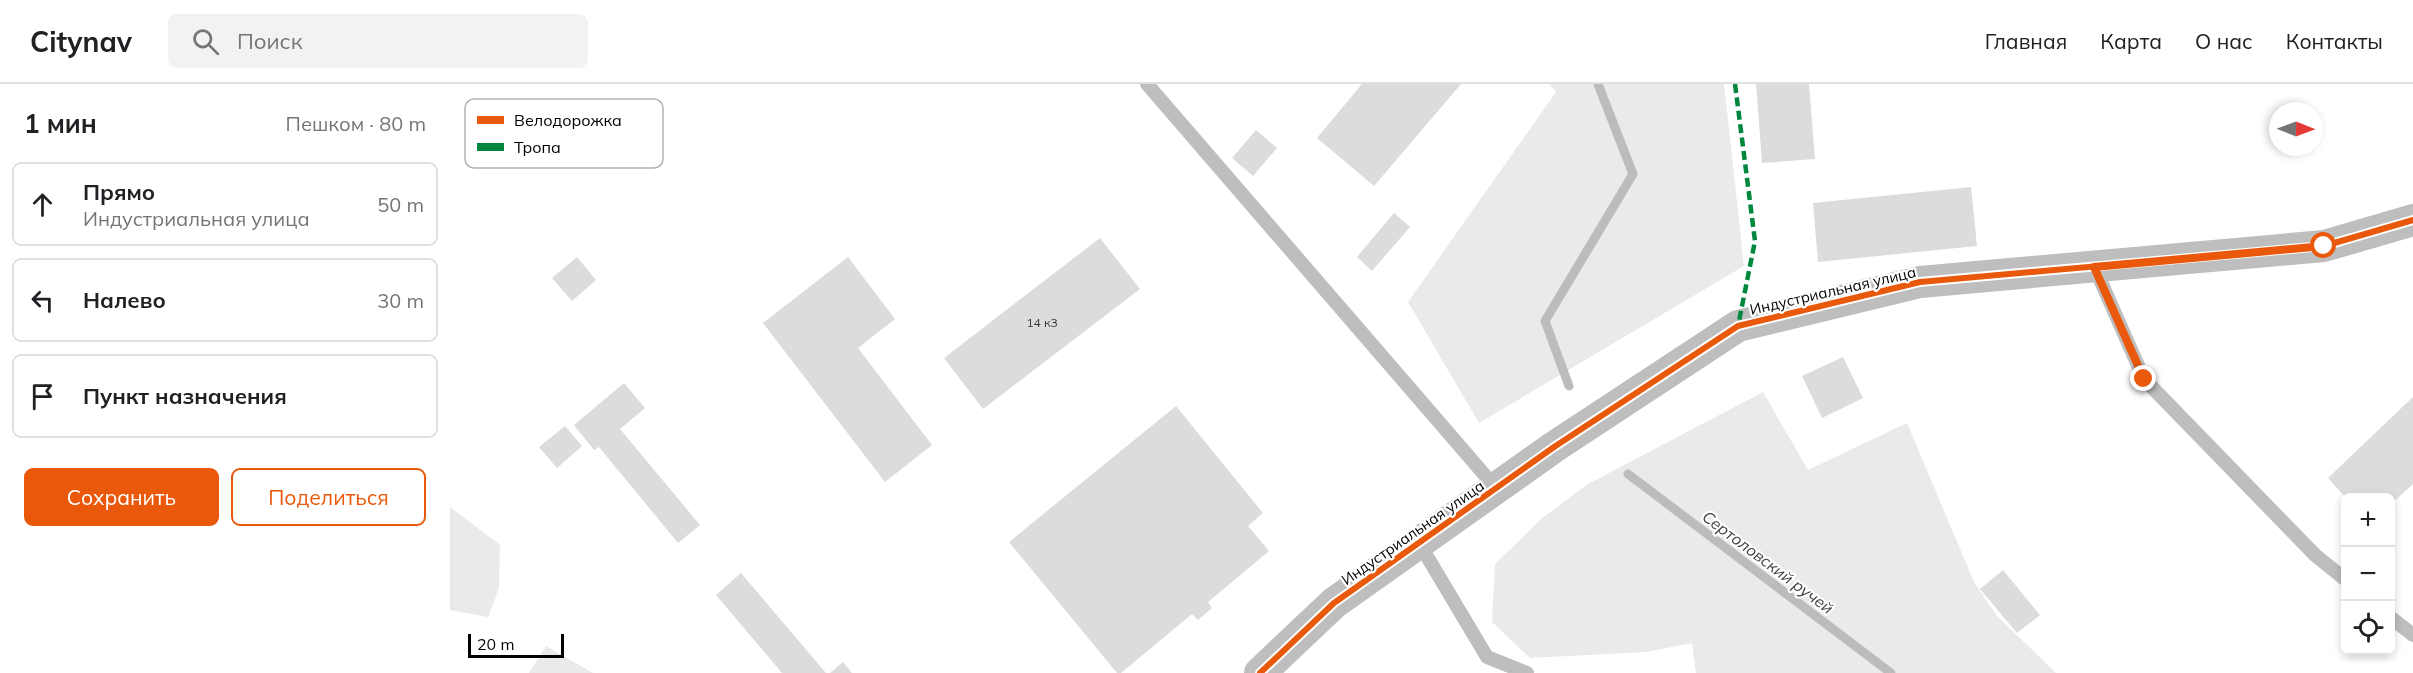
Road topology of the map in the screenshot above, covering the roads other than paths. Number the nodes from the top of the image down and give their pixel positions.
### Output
1 (1147, 84) edge
2 (2413, 220) edge
3 (2094, 267) junction
4 (1496, 488) junction
5 (1419, 543) junction
6 (2341, 576) edge
7 (2395, 619) edge
8 (2413, 635) edge
9 (1260, 673) edge
10 (1527, 673) edge

1 - 4 lane
2 - 3 street, Индустриальная улица
3 - 4 street, Индустриальная улица
3 - 6 lane
4 - 5 street, Индустриальная улица
5 - 9 street, Индустриальная улица
5 - 10 lane
7 - 8 lane

